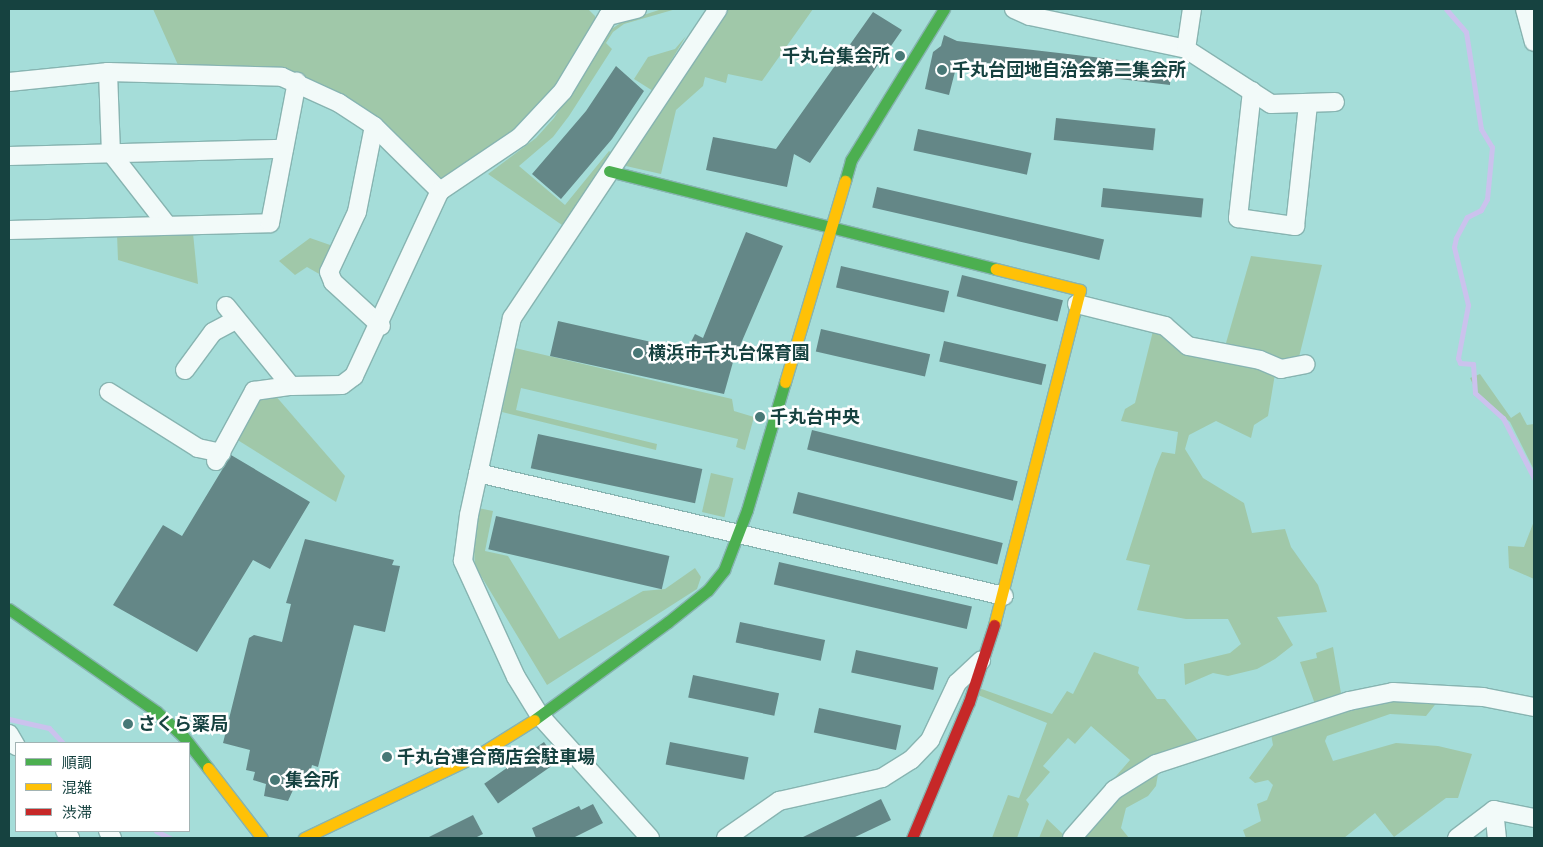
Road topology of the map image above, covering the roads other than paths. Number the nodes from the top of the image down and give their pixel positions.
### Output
1 (637, 9) edge
2 (718, 9) edge
3 (944, 9) edge
4 (1014, 9) edge
5 (1192, 9) edge
6 (1525, 9) edge
7 (604, 12) edge
8 (1534, 42) edge
9 (1186, 48) junction
10 (108, 72) junction
11 (9, 82) edge
12 (296, 82) junction
13 (1252, 91) junction
14 (1335, 102) dead end
15 (1308, 104) junction
16 (374, 126) junction
17 (284, 149) junction
18 (110, 153) junction
19 (9, 156) edge
20 (609, 171) junction
21 (440, 191) junction
22 (167, 225) junction
23 (831, 226) junction
24 (9, 230) edge
25 (1077, 304) junction
26 (381, 326) junction
27 (1306, 364) dead end
28 (185, 370) dead end
29 (291, 386) junction
30 (109, 392) dead end
31 (478, 473) junction
32 (738, 534) junction
33 (1004, 596) junction
34 (12, 618) edge
35 (982, 660) junction
36 (1534, 707) edge
37 (540, 716) junction
38 (188, 742) edge
39 (190, 745) edge
40 (1494, 810) junction
41 (1534, 818) edge
42 (331, 833) edge
43 (262, 838) edge
44 (304, 838) edge
45 (650, 838) edge
46 (726, 838) edge
47 (912, 838) edge
48 (1072, 838) edge
49 (1457, 838) edge
50 (1497, 838) edge

1 - 7 street
2 - 20 street
3 - 23 street
4 - 9 street
5 - 9 street
6 - 8 street
7 - 21 street
9 - 13 street
10 - 11 street
10 - 12 street
10 - 18 street
12 - 16 street
12 - 17 street
13 - 15 street
13 - 15 street
14 - 15 street
16 - 21 street
16 - 26 street
17 - 18 street
17 - 22 street
18 - 19 street
18 - 22 street
20 - 23 street
20 - 31 street
21 - 26 street
22 - 24 street
23 - 25 street
23 - 32 street
25 - 27 street
25 - 33 street
26 - 29 street
28 - 29 street
29 - 30 street
31 - 32 street
31 - 37 street
32 - 33 street
32 - 37 street
33 - 35 street
34 - 38 street
35 - 46 street
35 - 47 street
36 - 48 street
37 - 42 street
37 - 45 street
39 - 43 street
40 - 41 street
40 - 49 street
40 - 50 street
42 - 44 street

